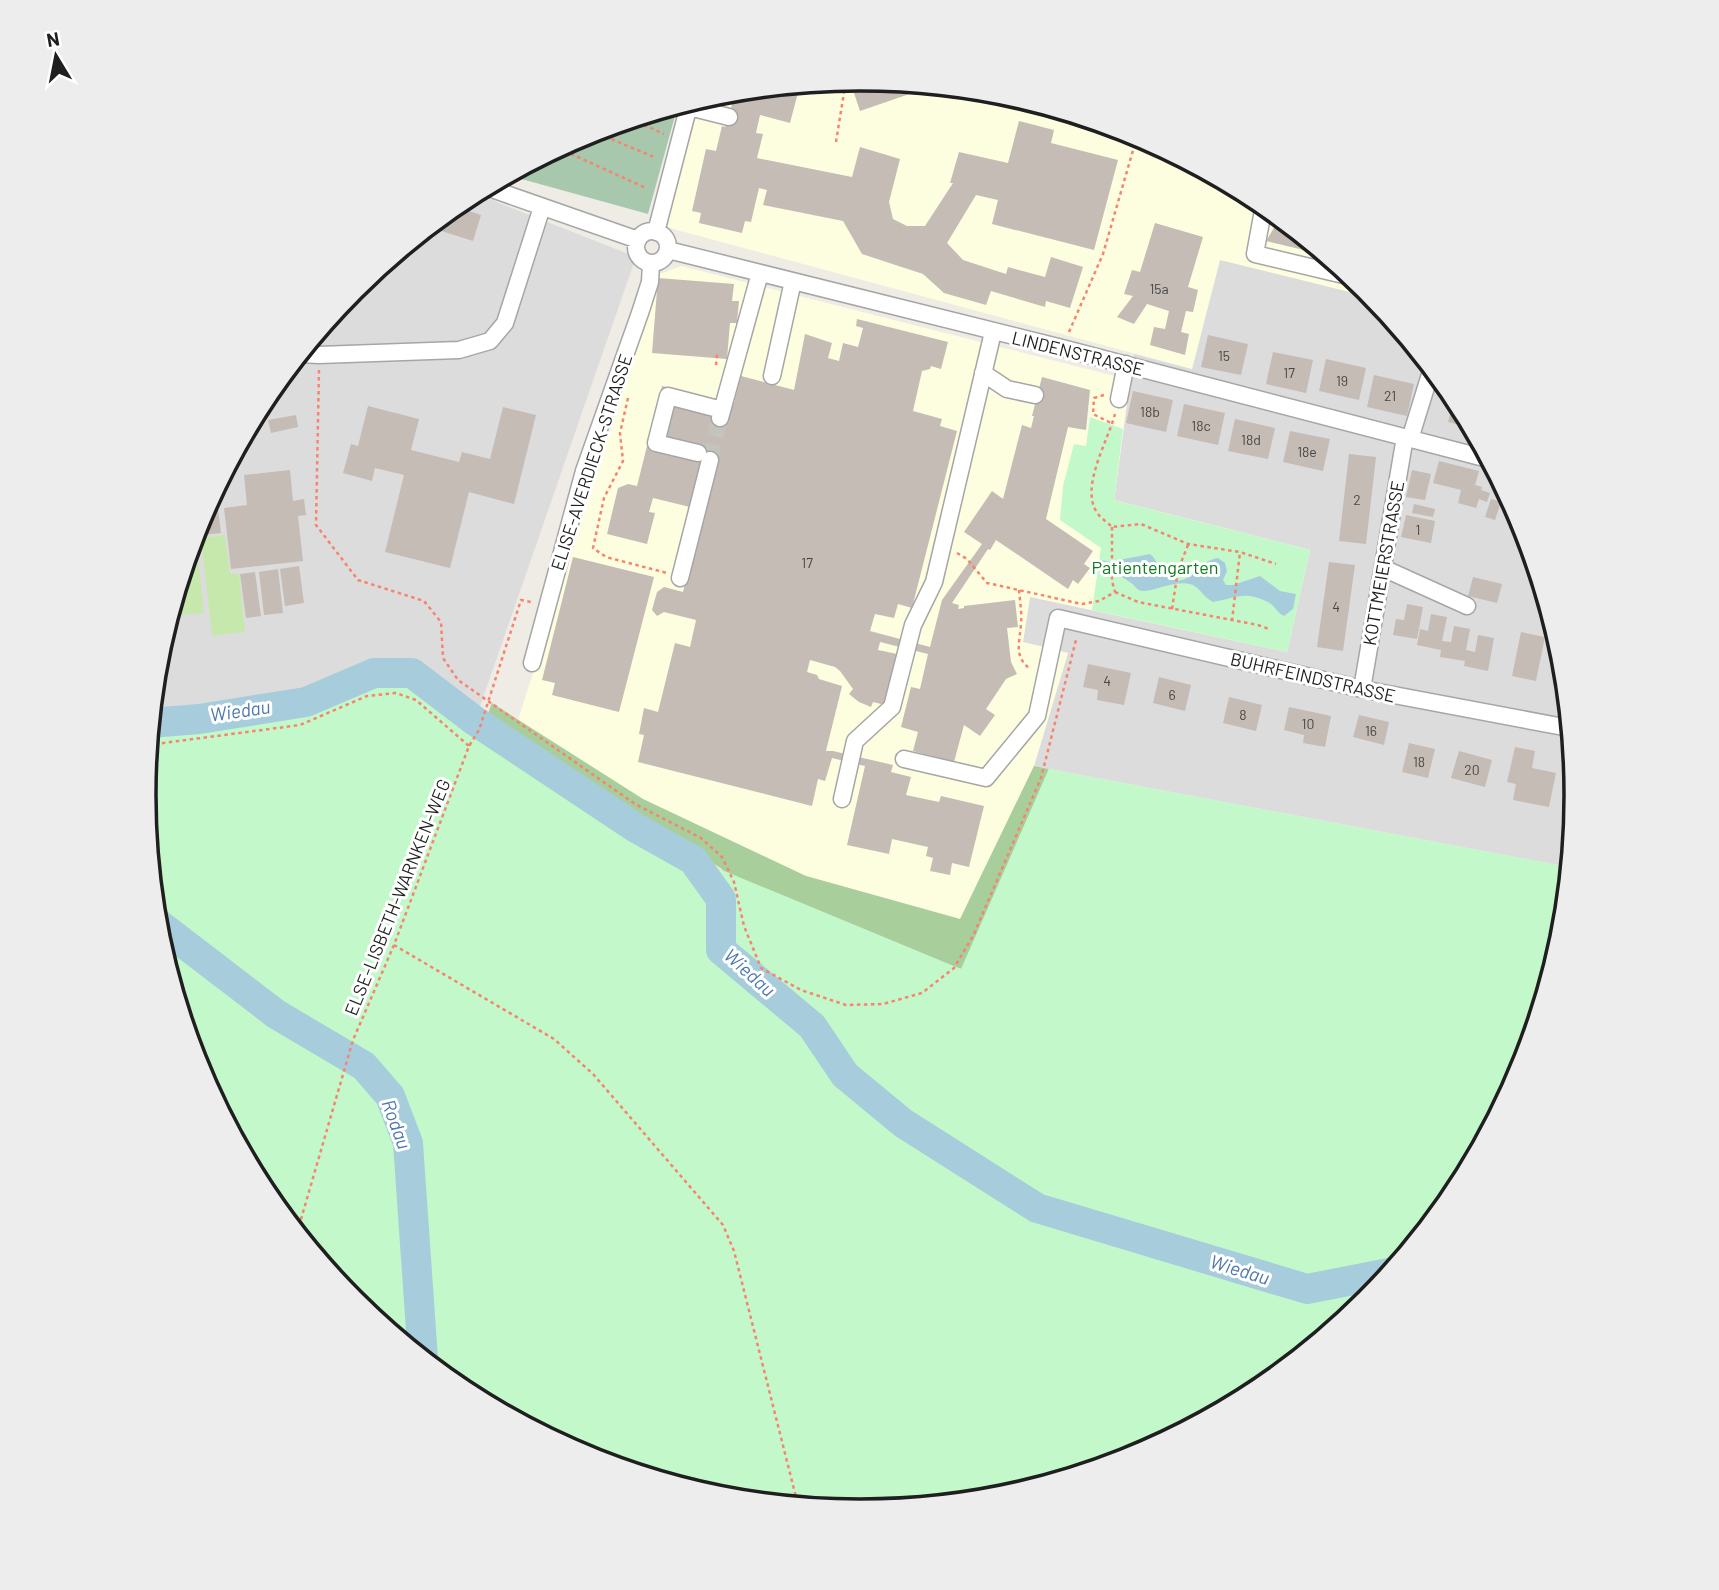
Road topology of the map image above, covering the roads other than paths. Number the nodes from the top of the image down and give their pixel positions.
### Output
1 (704, 109) edge
2 (687, 113) edge
3 (729, 117) dead end
4 (498, 191) edge
5 (542, 207) junction
6 (1262, 218) edge
7 (656, 232) junction
8 (638, 240) junction
9 (667, 250) junction
10 (651, 263) junction
11 (760, 272) junction
12 (1330, 272) edge
13 (793, 281) junction
14 (993, 332) junction
15 (310, 355) edge
16 (1126, 364) junction
17 (983, 373) junction
18 (772, 376) dead end
19 (1428, 380) edge
20 (1035, 395) dead end
21 (1119, 399) road end
22 (1407, 438) junction
23 (1476, 456) edge
24 (1382, 568) junction
25 (680, 578) road end
26 (1467, 606) dead end
27 (532, 663) dead end
28 (1362, 689) junction
29 (1560, 726) edge
30 (904, 759) dead end
31 (842, 799) dead end

1 - 3 street
2 - 7 street
4 - 5 street
5 - 8 street
5 - 15 street
6 - 12 street
7 - 8 street
7 - 9 street
8 - 10 street
9 - 10 street
9 - 11 street, LINDENSTRASSE
10 - 27 street, ELISE-AVERDIECK-STRASSE
11 - 13 street, LINDENSTRASSE
11 - 25 street
13 - 14 street, LINDENSTRASSE
13 - 18 street
14 - 16 street, LINDENSTRASSE
14 - 17 street
16 - 21 street
16 - 22 street, LINDENSTRASSE
17 - 20 street
17 - 31 street
19 - 22 street, KOTTMEIERSTRASSE
22 - 23 street, LINDENSTRASSE
22 - 24 street, KOTTMEIERSTRASSE
24 - 26 street
24 - 28 street, KOTTMEIERSTRASSE
28 - 29 street, BUHRFEINDSTRASSE
28 - 30 street, BUHRFEINDSTRASSE

